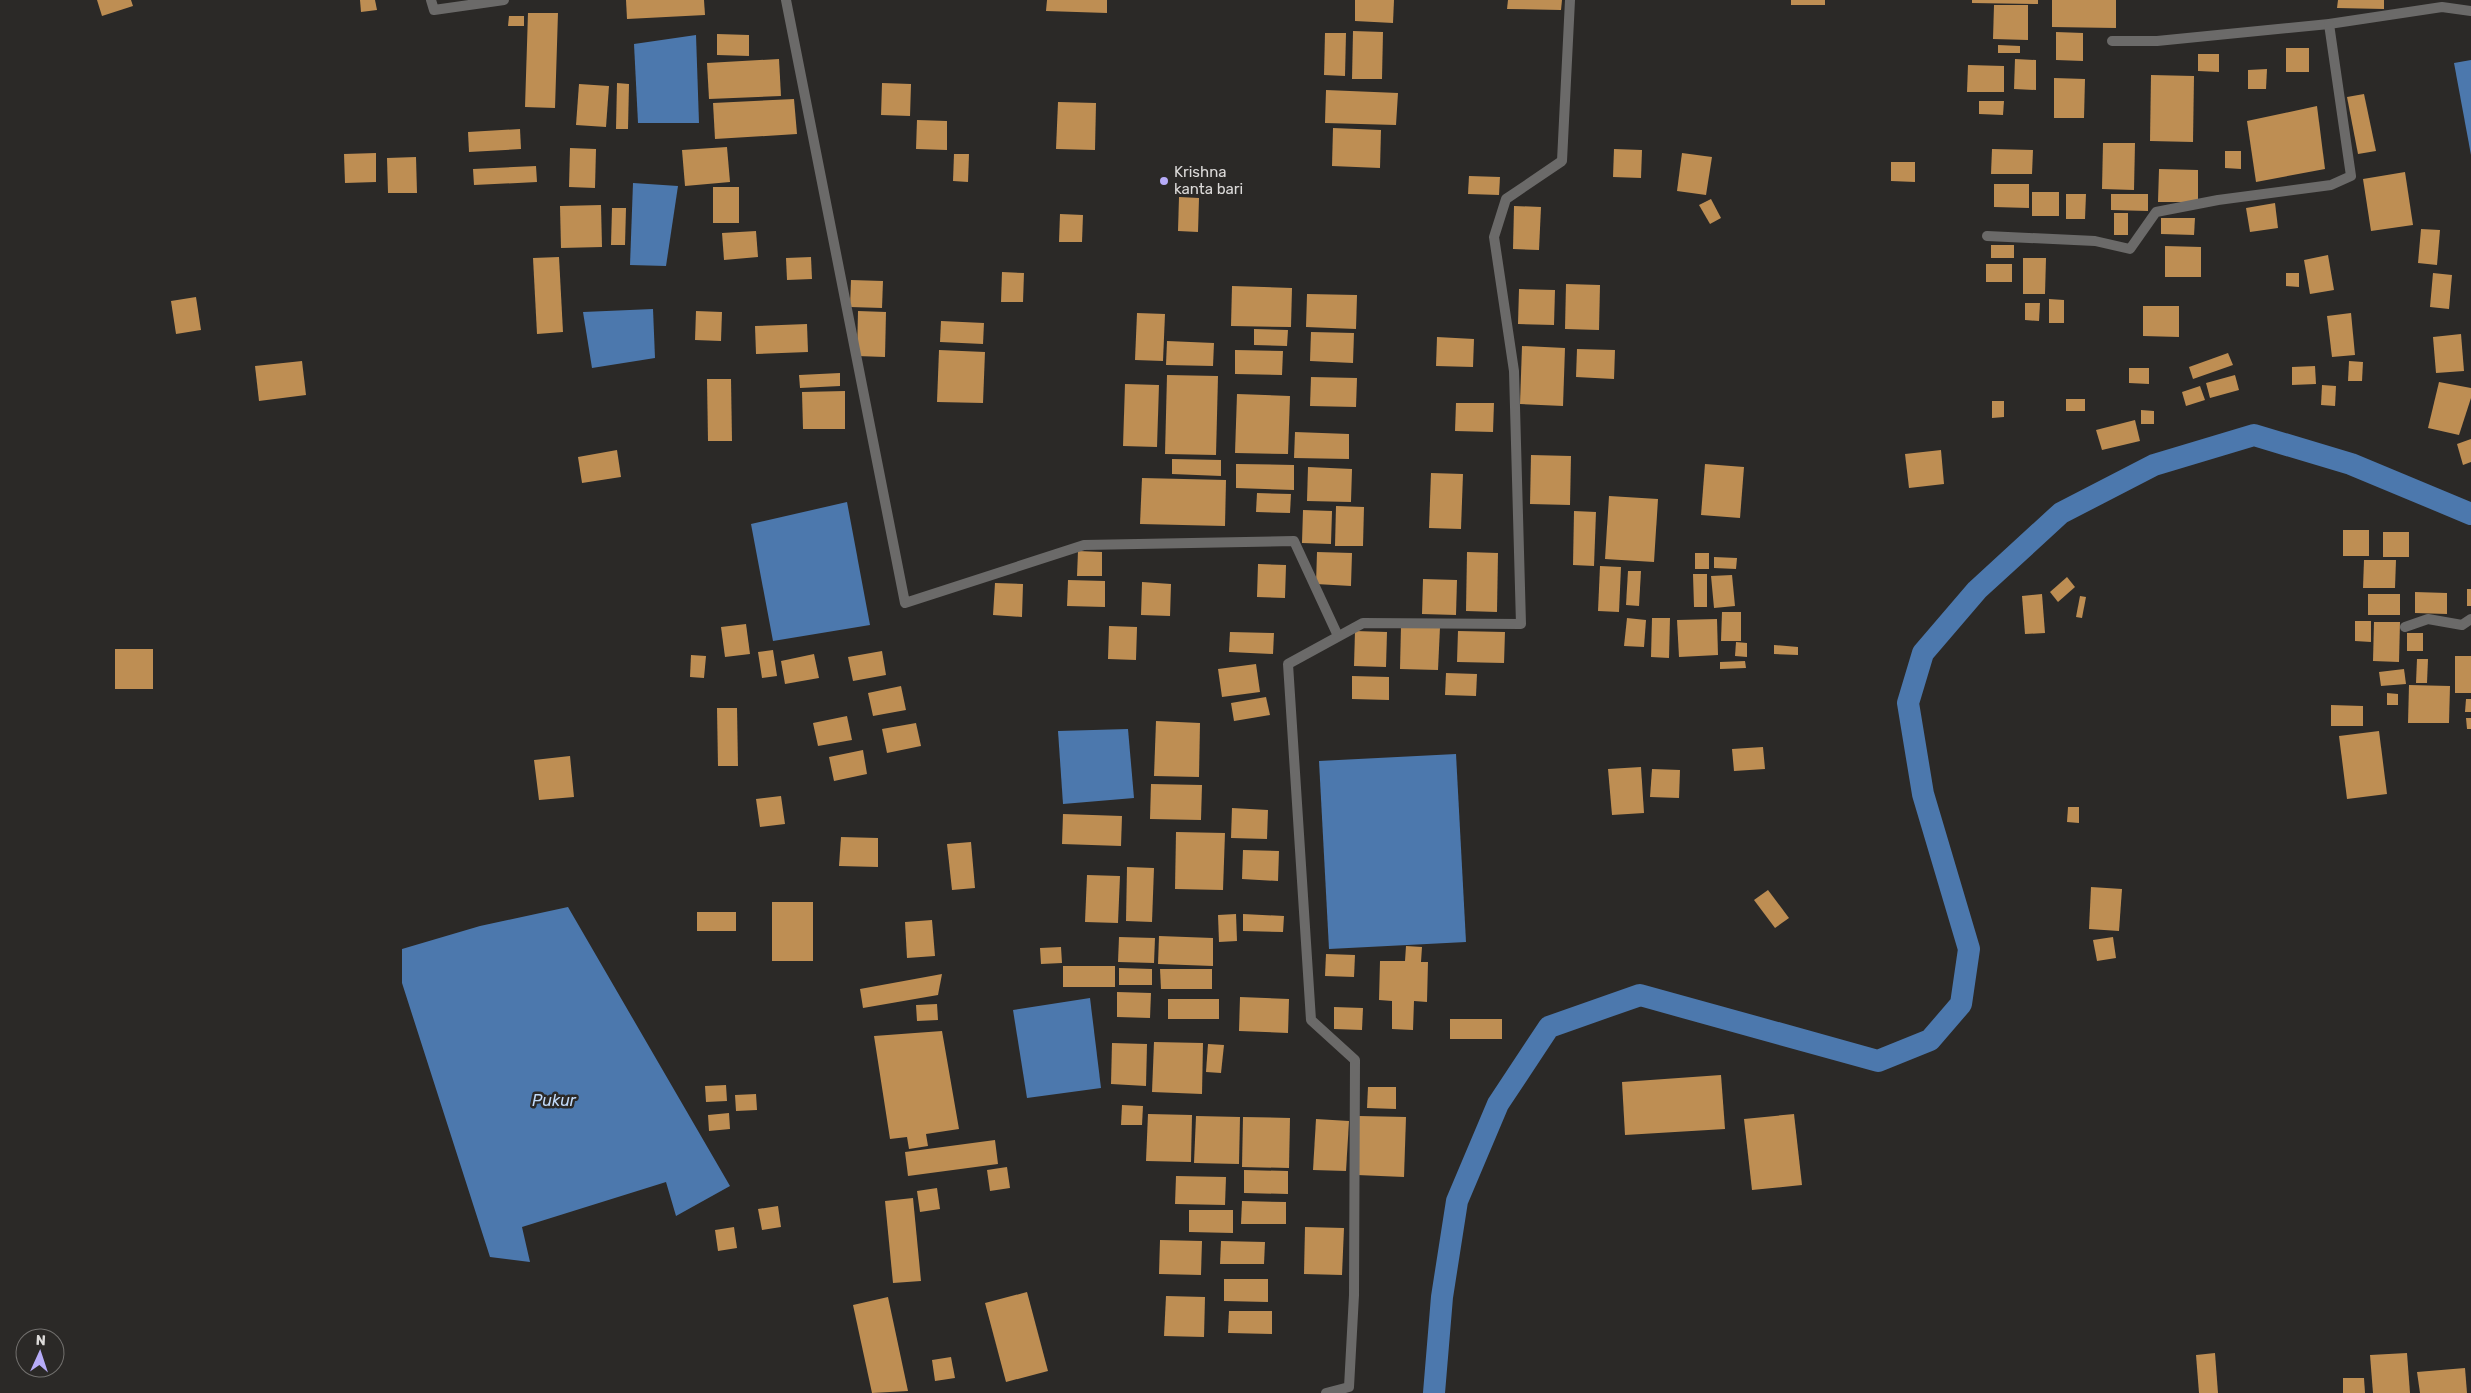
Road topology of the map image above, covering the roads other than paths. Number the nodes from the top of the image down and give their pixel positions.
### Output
1 (432, 0) edge
2 (504, 0) edge
3 (786, 0) edge
4 (1570, 0) edge
5 (2471, 11) edge
6 (2329, 24) junction
7 (2112, 41) dead end
8 (1986, 236) dead end
9 (2471, 619) edge
10 (2406, 627) dead end
11 (1338, 636) junction
12 (1326, 1393) edge

1 - 2 street
3 - 11 street
4 - 11 street
5 - 6 street
6 - 7 street
6 - 8 street
9 - 10 street
11 - 12 street

